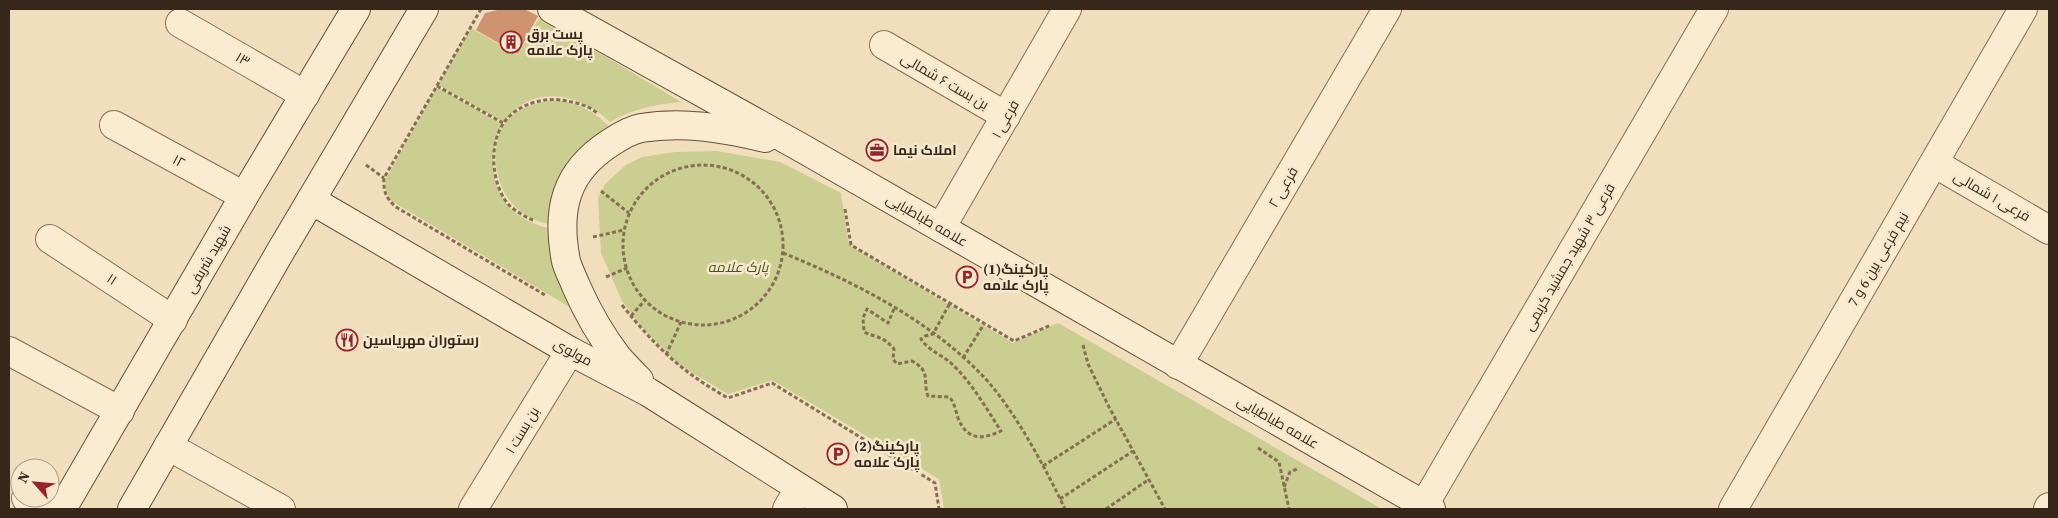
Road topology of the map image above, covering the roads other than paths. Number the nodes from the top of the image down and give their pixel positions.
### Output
1 (356, 9) edge
2 (424, 9) edge
3 (552, 9) edge
4 (1387, 9) edge
5 (1714, 9) edge
6 (2023, 9) edge
7 (1059, 12) edge
8 (180, 23) dead end
9 (884, 45) dead end
10 (305, 95) junction
11 (1006, 116) junction
12 (114, 126) dead end
13 (800, 147) junction
14 (1934, 163) junction
15 (244, 196) junction
16 (311, 200) junction
17 (941, 228) junction
18 (2049, 230) edge
19 (50, 239) dead end
20 (173, 320) junction
21 (9, 351) edge
22 (570, 351) junction
23 (1178, 365) junction
24 (650, 393) junction
25 (120, 411) junction
26 (168, 446) junction
27 (793, 499) edge
28 (1428, 507) edge
29 (62, 509) edge
30 (132, 509) edge
31 (281, 509) edge
32 (474, 509) edge
33 (833, 509) edge
34 (1733, 509) edge

1 - 10 street, شهید شریفی
2 - 16 street
3 - 13 street, علامه طباطبایی
4 - 23 street, فرعی ۲
5 - 28 street, فرعی ۳ شهید جمشید کریمی
6 - 14 street, نیم فرعی بین 6 و 7
7 - 11 street, فرعی ۱
8 - 10 street, ۱۳
9 - 11 street, بن بست ۶ شمالی
10 - 15 street, شهید شریفی
11 - 17 street, فرعی ۱
12 - 15 street, ۱۲
13 - 17 street, علامه طباطبایی
13 - 24 street
14 - 18 street, فرعی ۱ شمالی
14 - 34 street, نیم فرعی بین 6 و 7
15 - 20 street, شهید شریفی
16 - 22 street, مولوی
16 - 26 street
17 - 23 street, علامه طباطبایی
19 - 20 street, ۱۱
20 - 25 street, شهید شریفی
21 - 25 street
22 - 24 street, مولوی
22 - 32 street, بن بست ۱
23 - 28 street, علامه طباطبایی
24 - 27 street, مولوی
25 - 29 street, شهید شریفی
26 - 30 street
26 - 31 street
27 - 33 street, مولوی

